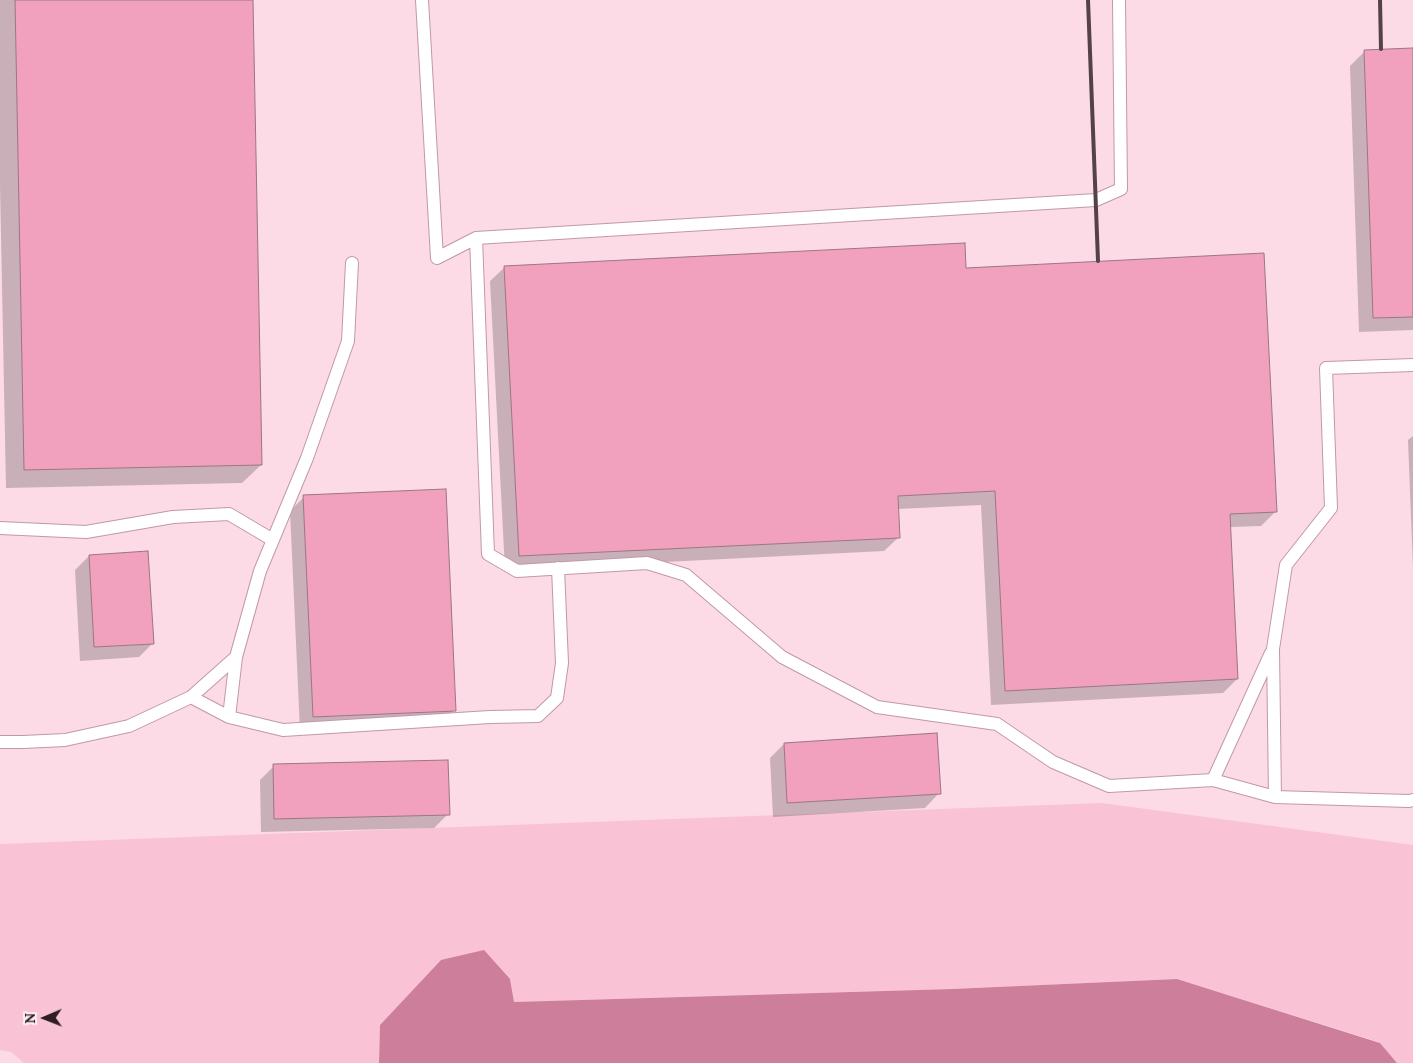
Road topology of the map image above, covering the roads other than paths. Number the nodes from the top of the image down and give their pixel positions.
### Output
1 (422, 0) edge
2 (1119, 0) edge
3 (476, 238) junction
4 (352, 263) dead end
5 (1413, 365) edge
6 (0, 528) edge
7 (273, 540) junction
8 (558, 568) junction
9 (1273, 649) junction
10 (236, 657) junction
11 (191, 697) junction
12 (229, 718) junction
13 (0, 742) edge
14 (1213, 780) junction
15 (1275, 797) junction
16 (1413, 800) edge

1 - 3 lane
2 - 3 lane
3 - 8 lane
4 - 7 lane
5 - 9 lane
6 - 7 lane
7 - 10 lane
8 - 12 lane
8 - 14 lane
9 - 14 lane
9 - 15 lane
10 - 11 lane
10 - 12 lane
11 - 12 lane
11 - 13 lane
14 - 15 lane
15 - 16 lane

